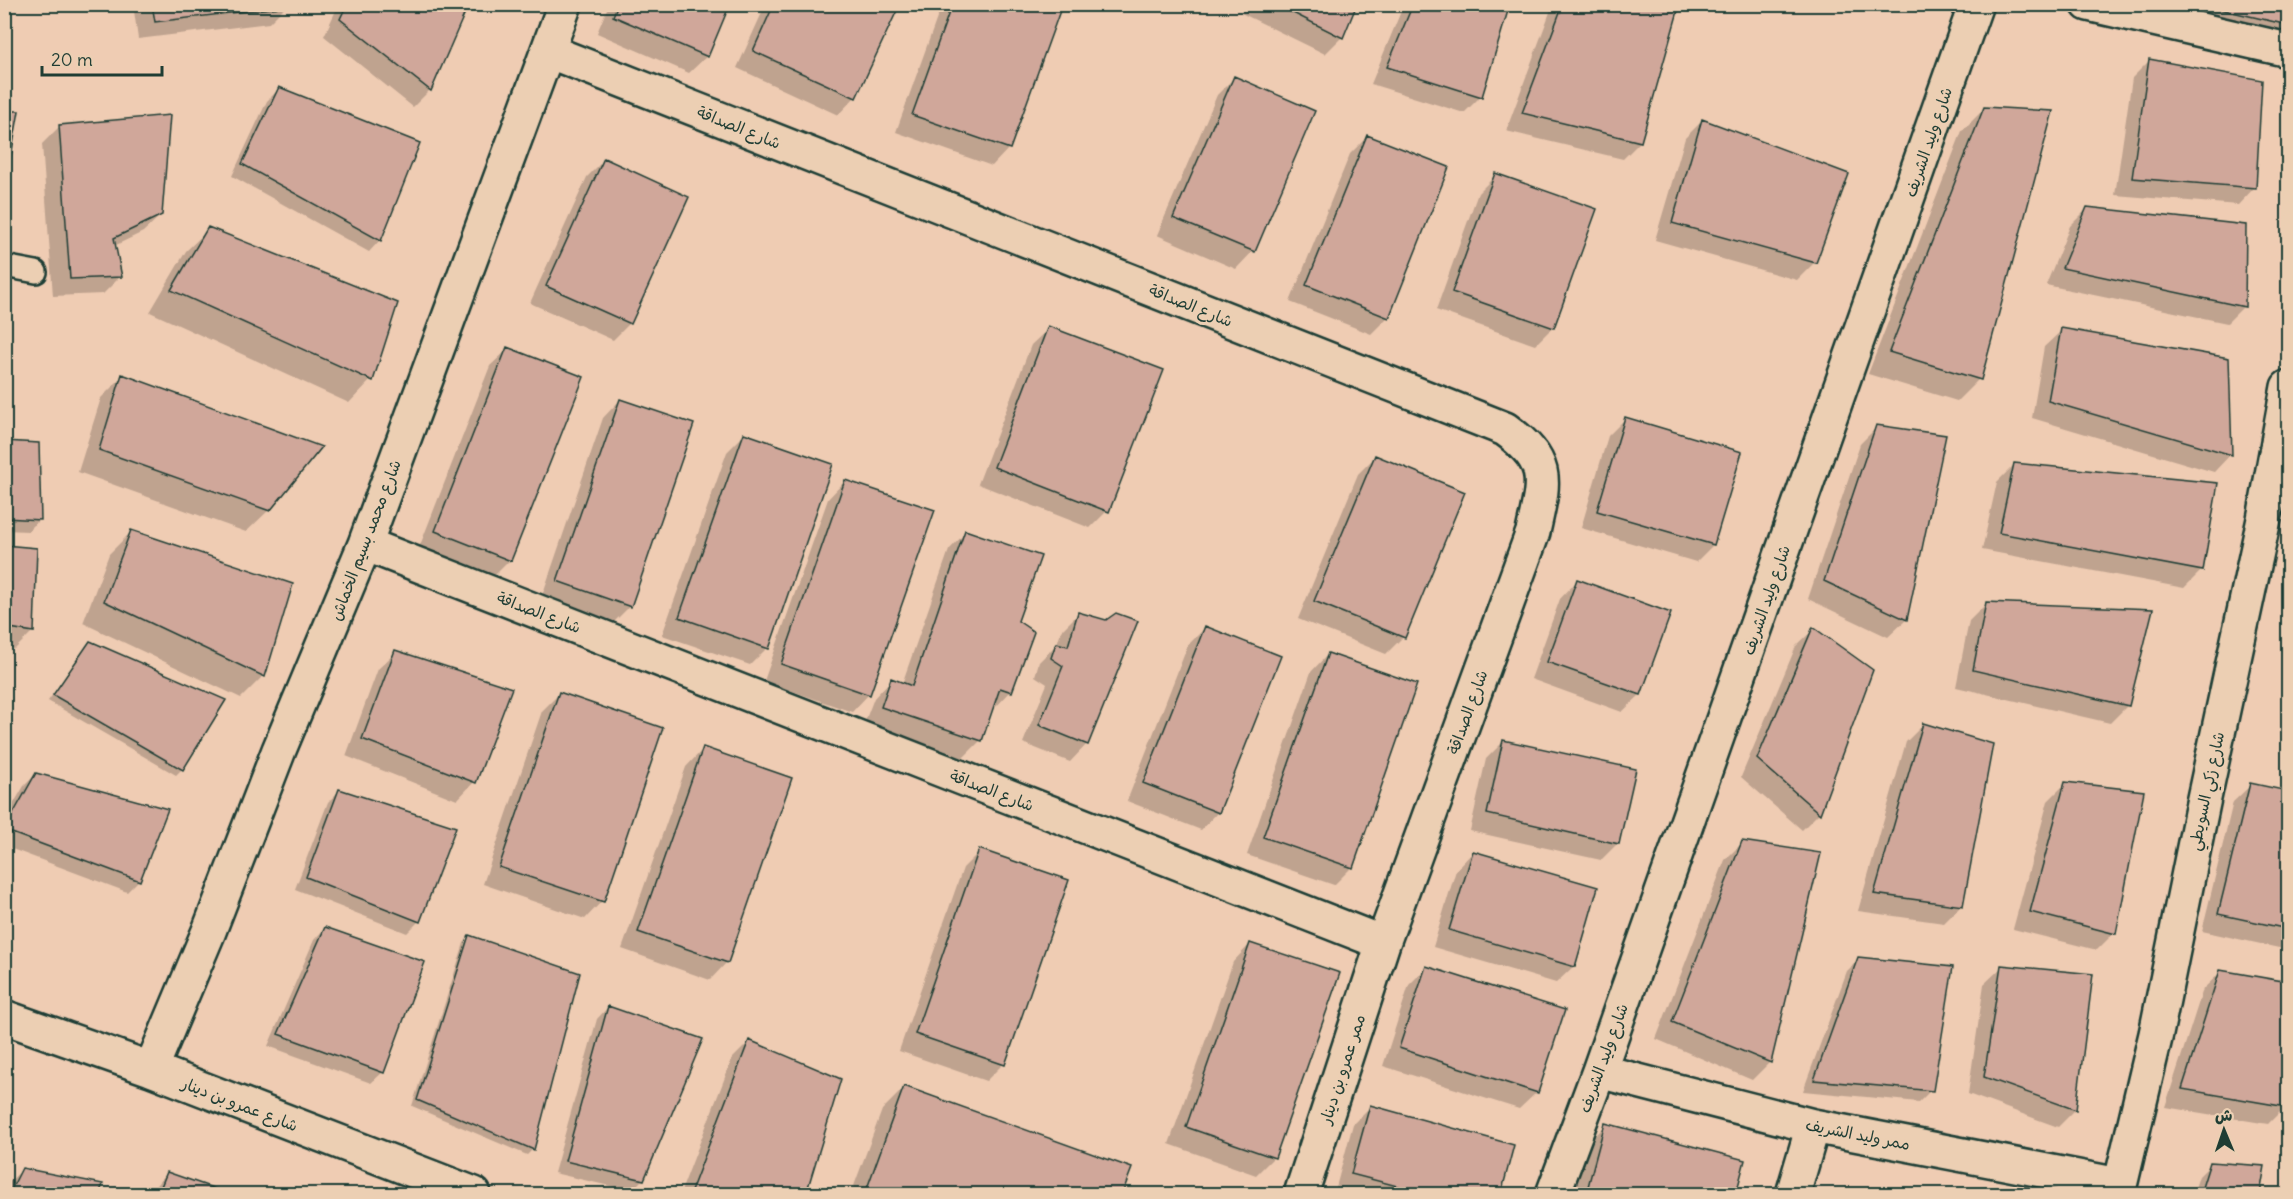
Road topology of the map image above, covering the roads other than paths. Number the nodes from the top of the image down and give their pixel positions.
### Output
1 (565, 4) edge
2 (1976, 4) edge
3 (2088, 4) edge
4 (2289, 50) edge
5 (548, 51) junction
6 (4, 266) edge
7 (36, 272) dead end
8 (2289, 387) edge
9 (2276, 521) edge
10 (365, 544) junction
11 (1383, 943) junction
12 (4, 1017) edge
13 (151, 1070) junction
14 (1599, 1071) junction
15 (1813, 1126) junction
16 (2118, 1190) edge
17 (474, 1194) edge
18 (1301, 1194) edge
19 (1553, 1194) edge
20 (1792, 1194) edge

1 - 5 street, شارع محمد بسيم الخماش
2 - 14 street, شارع وليد الشريف
3 - 4 street
5 - 10 street, شارع محمد بسيم الخماش
5 - 11 street, شارع الصداقة
6 - 7 lane
8 - 9 street, شارع زكي السويطي
9 - 16 street, شارع زكي السويطي
10 - 11 street, شارع الصداقة
10 - 13 street, شارع محمد بسيم الخماش
11 - 18 street, ممر عمرو بن دينار
12 - 13 street, شارع عمرو بن دينار
13 - 17 street, شارع عمرو بن دينار
14 - 15 street, ممر وليد الشريف
14 - 19 street, شارع وليد الشريف
15 - 16 street, ممر وليد الشريف
15 - 20 street

